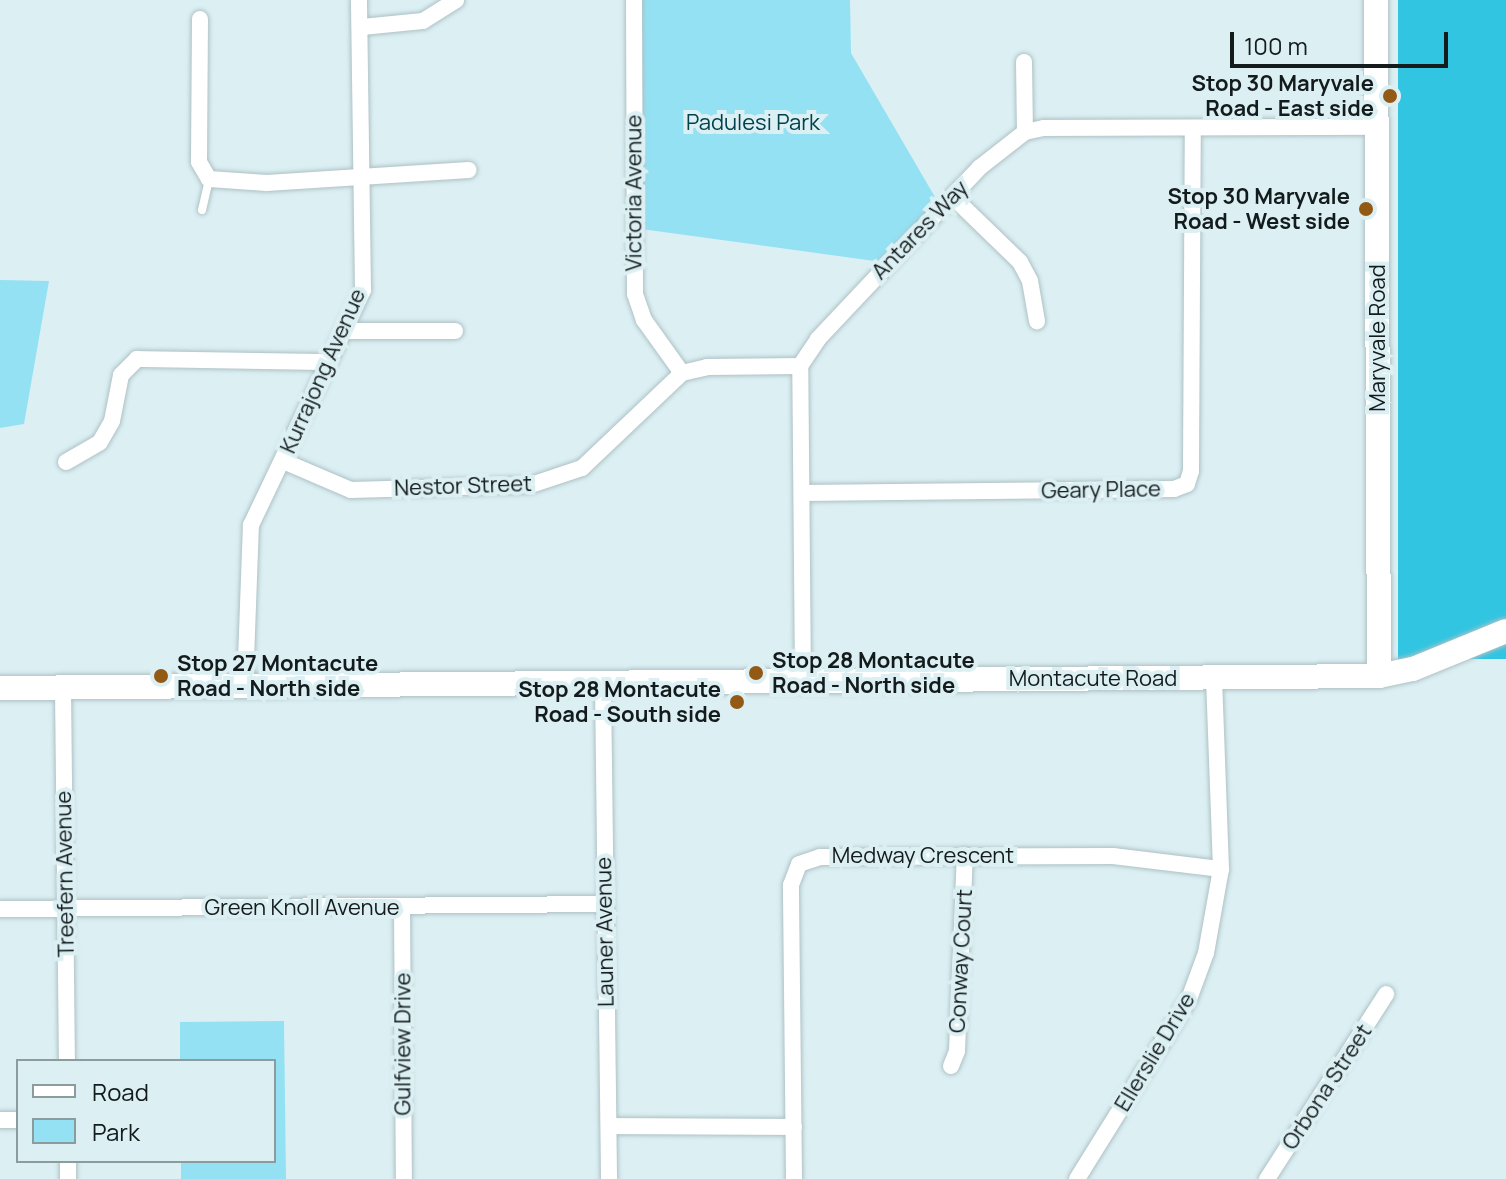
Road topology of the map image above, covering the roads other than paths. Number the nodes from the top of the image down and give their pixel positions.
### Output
1 (359, 0) edge
2 (456, 0) edge
3 (634, 0) edge
4 (1376, 0) edge
5 (200, 19) dead end
6 (362, 27) junction
7 (1024, 62) dead end
8 (1377, 127) junction
9 (1193, 130) junction
10 (1025, 132) junction
11 (469, 170) dead end
12 (361, 178) junction
13 (209, 179) junction
14 (954, 198) junction
15 (202, 210) dead end
16 (1037, 321) dead end
17 (345, 331) junction
18 (455, 331) dead end
19 (329, 362) junction
20 (800, 366) junction
21 (682, 373) junction
22 (283, 461) junction
23 (66, 462) dead end
24 (802, 493) junction
25 (1506, 631) edge
26 (1379, 676) junction
27 (1214, 678) junction
28 (803, 681) junction
29 (603, 684) junction
30 (63, 687) junction
31 (245, 687) junction
32 (0, 688) edge
33 (965, 855) junction
34 (1221, 869) junction
35 (604, 904) junction
36 (402, 908) junction
37 (0, 909) edge
38 (66, 909) junction
39 (1386, 994) dead end
40 (67, 1059) edge
41 (951, 1066) dead end
42 (609, 1126) junction
43 (794, 1127) junction
44 (404, 1179) edge
45 (609, 1179) edge
46 (794, 1179) edge
47 (1077, 1179) edge
48 (1267, 1179) edge

1 - 6 street, Kurrajong Avenue
2 - 6 street
3 - 21 street, Victoria Avenue
4 - 8 main road, Maryvale Road
5 - 13 street
6 - 12 street, Kurrajong Avenue
7 - 10 street
8 - 9 street
8 - 26 main road, Maryvale Road
9 - 10 street
9 - 24 street, Geary Place
10 - 14 street, Antares Way
11 - 12 street
12 - 13 street
12 - 17 street, Kurrajong Avenue
13 - 15 lane
14 - 16 street
14 - 20 street, Antares Way
17 - 18 street
17 - 19 street, Kurrajong Avenue
19 - 22 street, Kurrajong Avenue
19 - 23 street
20 - 21 street
20 - 24 street
21 - 22 street, Nestor Street
22 - 31 street, Kurrajong Avenue
24 - 28 street
25 - 26 main road, Montacute Road
26 - 27 main road, Montacute Road
27 - 28 main road, Montacute Road
27 - 34 street, Ellerslie Drive
28 - 29 main road, Montacute Road
29 - 31 main road, Montacute Road
29 - 35 street, Launer Avenue
30 - 31 main road, Montacute Road
30 - 32 main road, Montacute Road
30 - 38 street, Treefern Avenue
33 - 34 street, Medway Crescent
33 - 41 street, Conway Court
33 - 43 street, Medway Crescent
34 - 47 street, Ellerslie Drive
35 - 36 street, Green Knoll Avenue
35 - 42 street, Launer Avenue
36 - 38 street, Green Knoll Avenue
36 - 44 street, Gulfview Drive
37 - 38 street, Green Knoll Avenue
38 - 40 street, Treefern Avenue
39 - 48 street, Orbona Street
42 - 43 street
42 - 45 street, Launer Avenue
43 - 46 street, Medway Crescent

